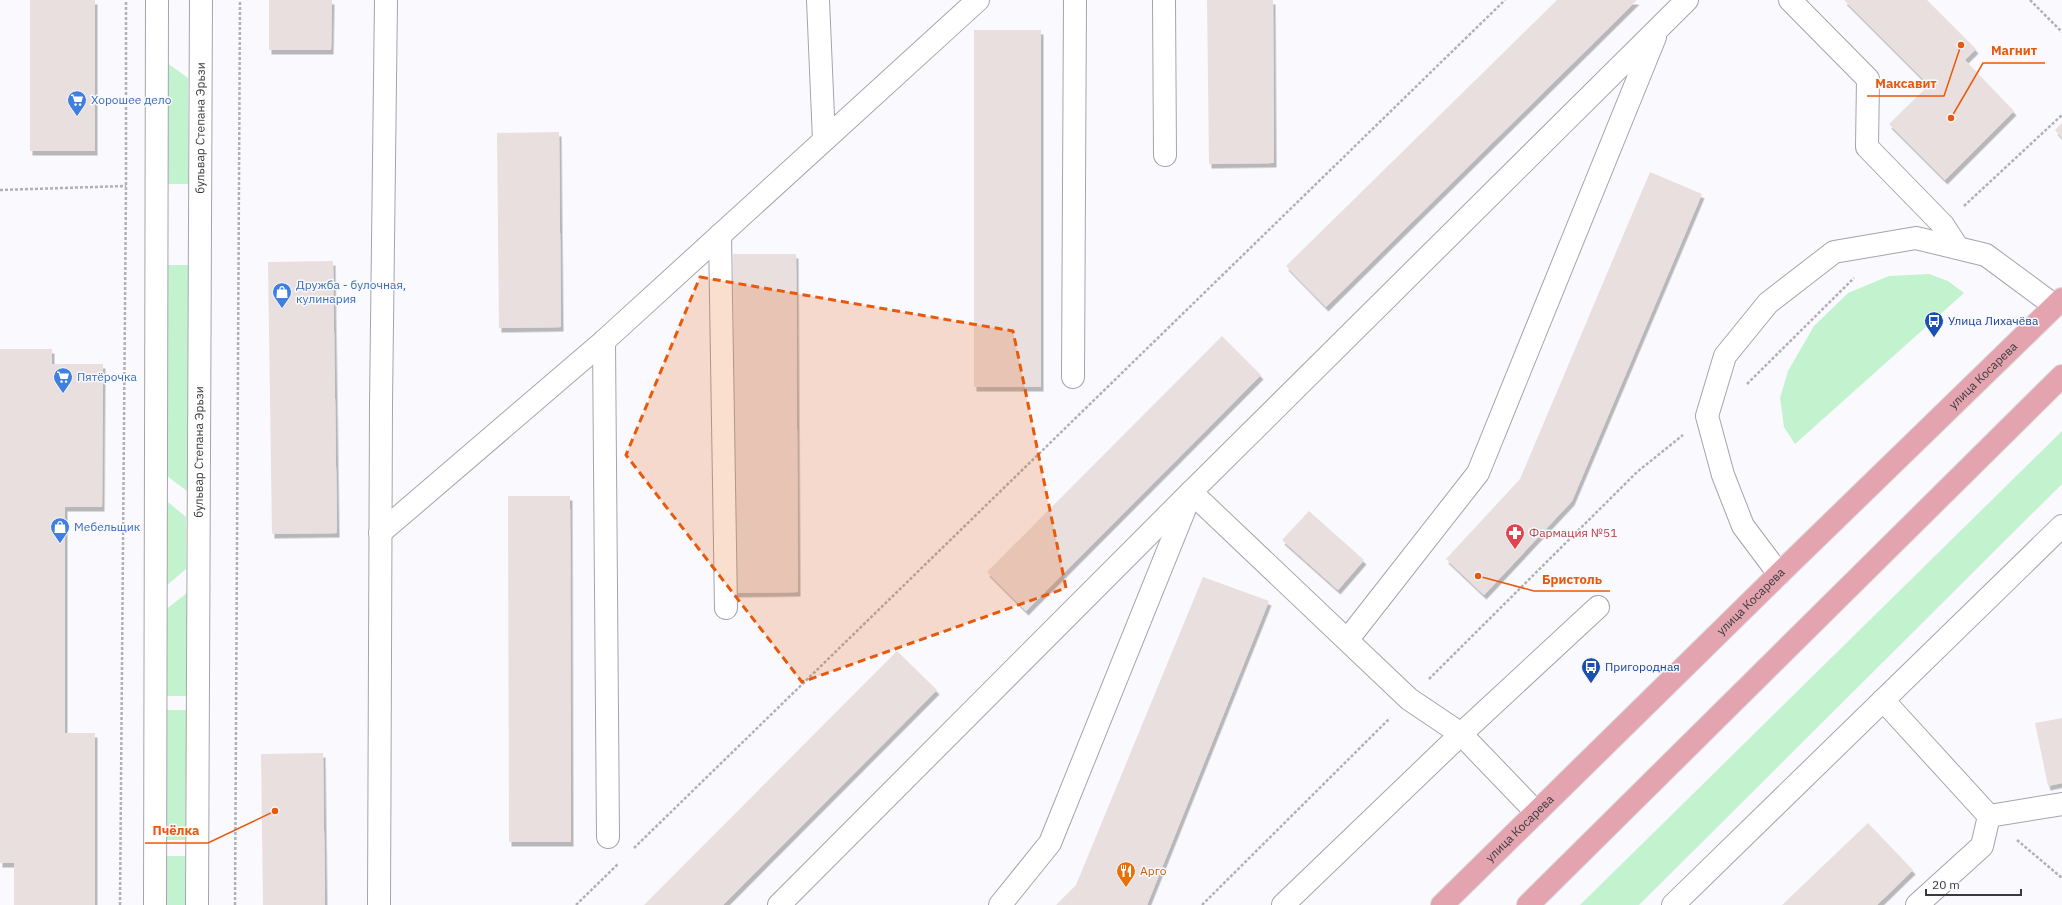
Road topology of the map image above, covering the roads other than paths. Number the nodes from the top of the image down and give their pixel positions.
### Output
1 (158, 0) edge
2 (201, 0) edge
3 (386, 0) edge
4 (818, 0) edge
5 (978, 0) edge
6 (1074, 0) edge
7 (1164, 0) edge
8 (1687, 0) edge
9 (1790, 0) edge
10 (1659, 28) junction
11 (824, 140) junction
12 (1165, 155) dead end
13 (720, 235) junction
14 (1958, 248) junction
15 (2058, 303) edge
16 (604, 341) junction
17 (2062, 376) edge
18 (1073, 377) dead end
19 (1191, 492) junction
20 (2062, 526) edge
21 (380, 533) junction
22 (1778, 574) junction
23 (1598, 607) dead end
24 (726, 608) dead end
25 (1348, 639) junction
26 (1883, 700) junction
27 (1461, 734) junction
28 (2062, 804) edge
29 (1536, 812) junction
30 (1989, 816) junction
31 (608, 837) dead end
32 (155, 905) edge
33 (197, 905) edge
34 (379, 905) edge
35 (779, 905) edge
36 (1000, 905) edge
37 (1283, 905) edge
38 (1442, 905) edge
39 (1528, 905) edge
40 (1673, 905) edge
41 (1917, 905) edge

1 - 32 street
2 - 33 street, бульвар Степана Эрьзи
3 - 21 street
4 - 11 street
5 - 11 street
6 - 18 street
7 - 12 street
8 - 10 street
9 - 14 street
10 - 19 street
10 - 25 street
11 - 13 street
13 - 16 street
13 - 24 street
14 - 15 street
14 - 22 street
15 - 22 main road, улица Косарева
16 - 21 street
16 - 31 street
17 - 39 main road
19 - 25 street
19 - 35 street
19 - 36 street
20 - 26 street
21 - 34 street
22 - 29 main road, улица Косарева
23 - 27 street
25 - 27 street
26 - 30 street
26 - 40 street
27 - 29 street
27 - 37 street
28 - 30 street
29 - 38 main road, улица Косарева
30 - 41 street

